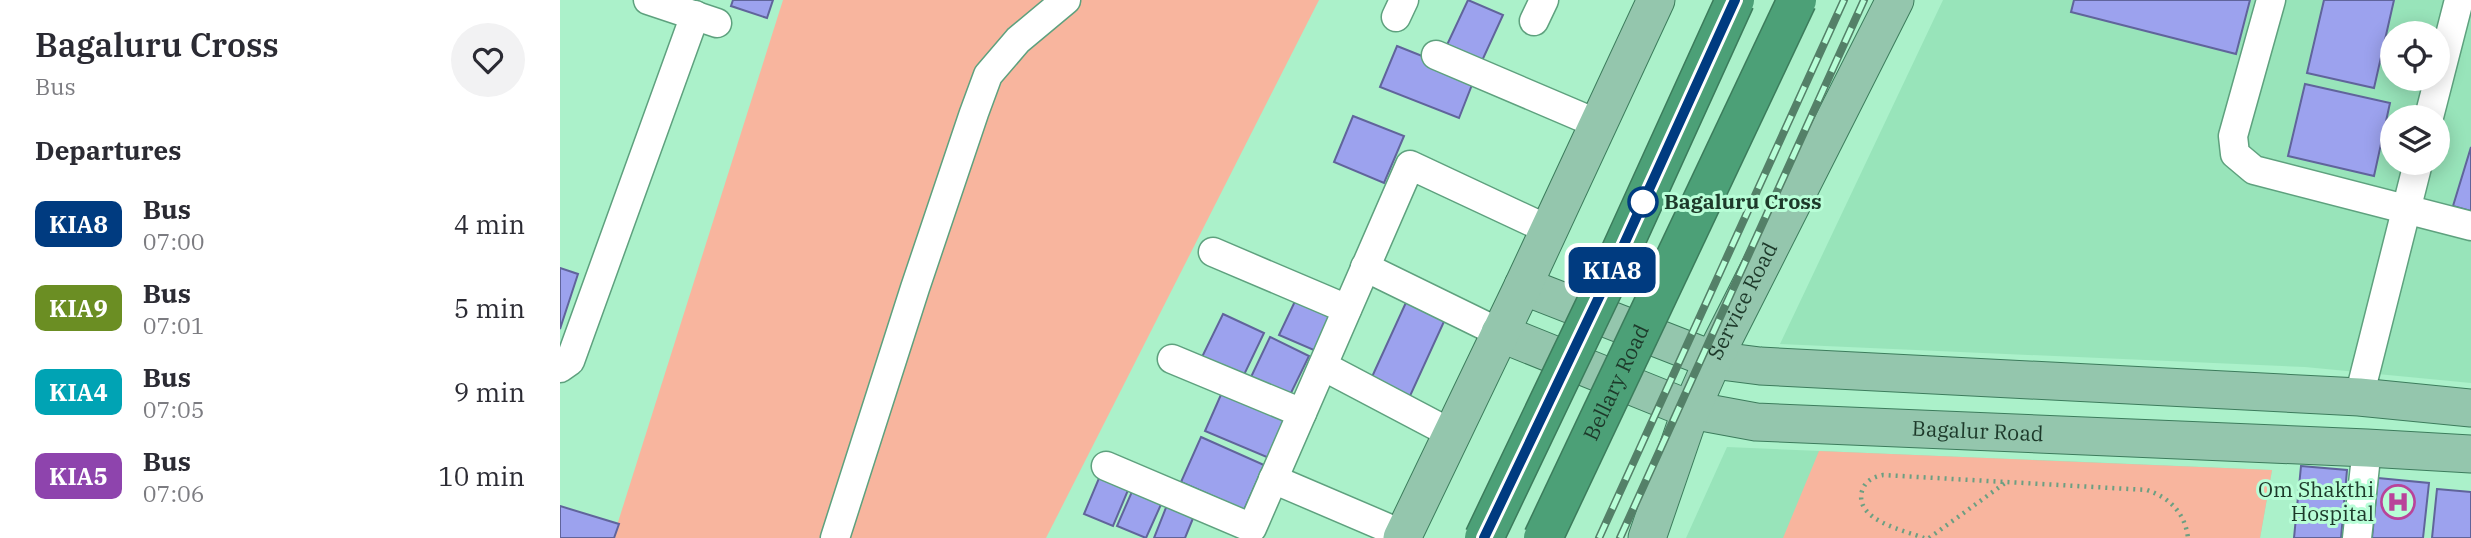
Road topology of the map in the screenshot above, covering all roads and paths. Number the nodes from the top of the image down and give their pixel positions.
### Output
1 (648, 0) edge
2 (1066, 0) edge
3 (1656, 0) edge
4 (1735, 0) edge
5 (1797, 0) edge
6 (1895, 0) edge
7 (2271, 0) edge
8 (2459, 0) edge
9 (1436, 55) dead end
10 (2432, 105) edge
11 (1598, 124) junction
12 (2415, 175) edge
13 (2406, 209) junction
14 (2471, 226) edge
15 (1549, 229) junction
16 (1213, 253) dead end
17 (1365, 267) junction
18 (1523, 286) junction
19 (1347, 309) junction
20 (1500, 333) junction
21 (1172, 359) dead end
22 (1713, 360) junction
23 (1323, 366) junction
24 (560, 369) edge
25 (2358, 397) junction
26 (2471, 408) edge
27 (1691, 410) junction
28 (1302, 414) junction
29 (1452, 434) junction
30 (2367, 448) junction
31 (2471, 454) edge
32 (1106, 466) dead end
33 (1273, 479) junction
34 (2006, 482) junction
35 (1403, 537) edge
36 (835, 538) edge
37 (1484, 538) edge
38 (1543, 538) edge
39 (1647, 538) edge
40 (1926, 538) edge
41 (2188, 538) edge
42 (2357, 538) edge

1 - 24 street
2 - 36 street
3 - 11 main road
4 - 37 highway, bridge
5 - 38 highway, Bellary Road, bridge
6 - 22 main road, Service Road
7 - 13 street
8 - 10 street
9 - 11 street
11 - 15 main road
12 - 13 street
13 - 14 street
13 - 25 street
15 - 17 street
15 - 18 main road
16 - 19 street
17 - 19 street
17 - 20 street
18 - 20 main road
18 - 22 main road
19 - 23 street
20 - 27 main road, Bagalur Road
20 - 29 main road
21 - 28 street
22 - 25 main road
22 - 27 main road, Service Road
23 - 28 street
23 - 29 street
25 - 26 main road
27 - 30 main road, Bagalur Road
27 - 39 main road, Service Road
28 - 33 street
29 - 35 main road
30 - 31 main road, Bagalur Road
30 - 42 street
32 - 33 street
33 - 35 street
34 - 40 path
34 - 40 path
34 - 41 path

